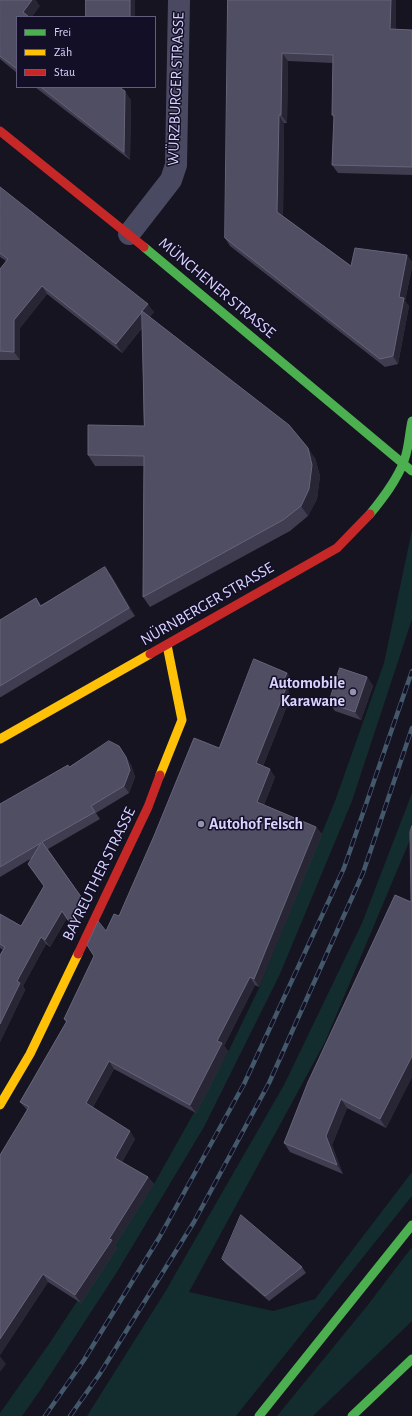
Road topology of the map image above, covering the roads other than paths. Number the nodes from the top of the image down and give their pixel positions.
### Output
1 (179, 0) edge
2 (0, 131) edge
3 (129, 234) junction
4 (412, 421) edge
5 (403, 465) junction
6 (412, 471) edge
7 (167, 645) junction
8 (0, 739) edge
9 (0, 1105) edge
10 (412, 1225) edge
11 (412, 1359) edge
12 (259, 1416) edge
13 (352, 1416) edge

1 - 3 street, WÜRZBURGER STRASSE
2 - 3 main road, MÜNCHENER STRASSE
3 - 5 main road, MÜNCHENER STRASSE
4 - 5 main road
5 - 6 main road, MÜNCHENER STRASSE
5 - 7 main road, NÜRNBERGER STRASSE
7 - 8 main road, NÜRNBERGER STRASSE
7 - 9 main road, BAYREUTHER STRASSE
10 - 12 main road
11 - 13 main road

